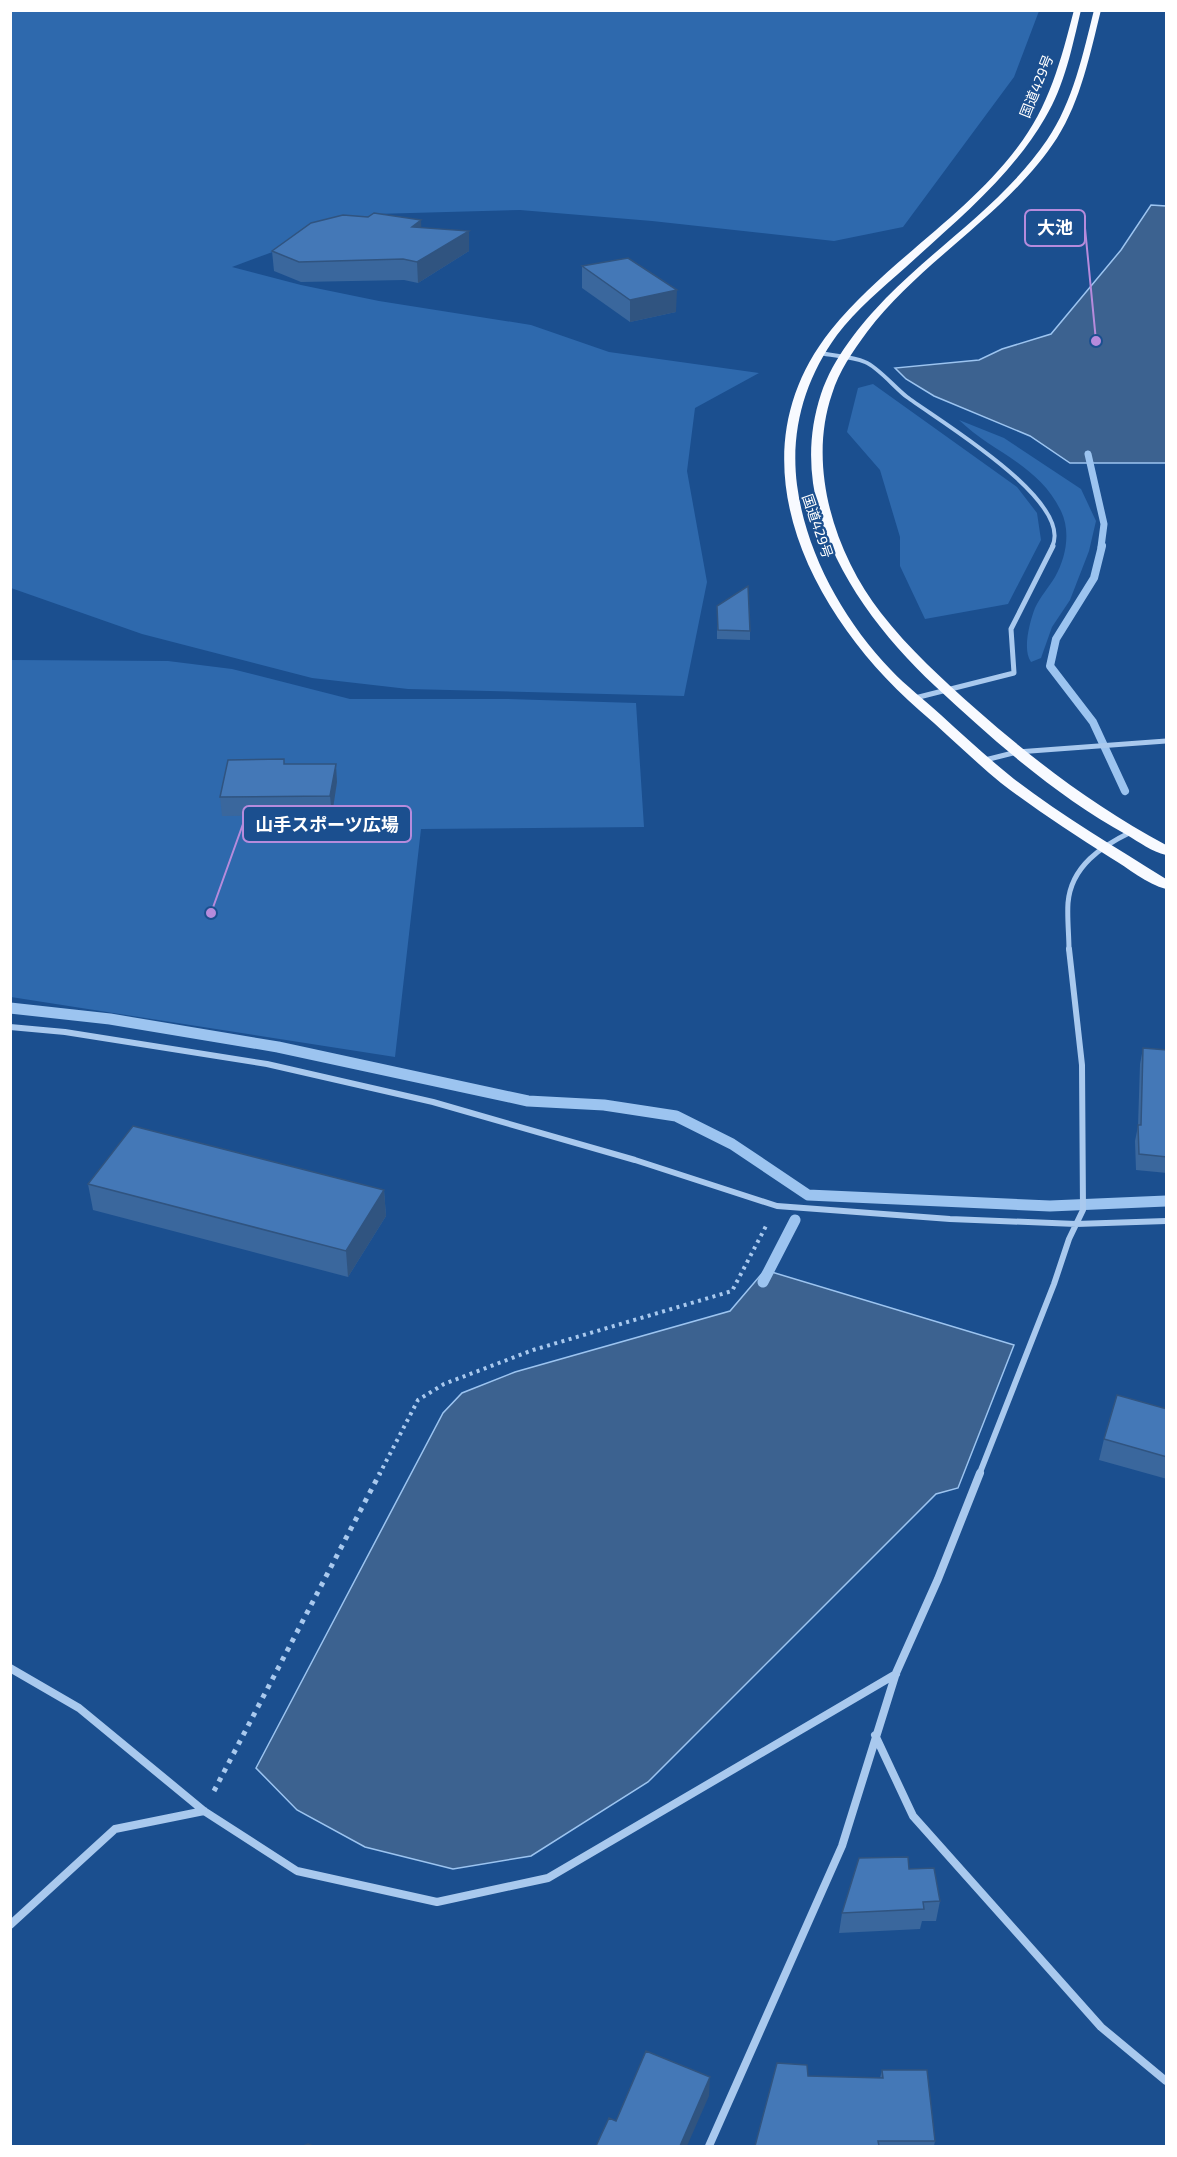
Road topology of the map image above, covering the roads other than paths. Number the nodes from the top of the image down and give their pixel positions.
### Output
1 (1078, 10) edge
2 (1098, 10) edge
3 (820, 353) junction
4 (844, 357) junction
5 (946, 690) junction
6 (915, 698) junction
7 (1167, 741) edge
8 (1017, 752) junction
9 (985, 760) junction
10 (1131, 832) junction
11 (1103, 846) junction
12 (1167, 851) edge
13 (1167, 885) edge
14 (10, 1027) edge
15 (1167, 1221) edge
16 (1076, 1224) junction
17 (10, 1668) edge
18 (896, 1673) junction
19 (875, 1735) junction
20 (204, 1811) junction
21 (10, 1925) edge
22 (1167, 2081) edge
23 (709, 2146) edge

1 - 3 highway, 国道429号
2 - 4 highway, 国道429号
3 - 4 street
3 - 6 highway, 国道429号
4 - 5 highway, 国道429号
4 - 5 street
5 - 6 street
5 - 8 highway, 国道429号
6 - 9 highway, 国道429号
7 - 8 street
8 - 9 street
8 - 10 highway, 国道429号
9 - 11 highway, 国道429号
10 - 11 street
10 - 12 highway, 国道429号
11 - 13 highway, 国道429号
11 - 16 street
14 - 16 street
15 - 16 street
16 - 18 street
17 - 20 street
18 - 19 street
18 - 20 street
19 - 22 street
19 - 23 street
20 - 21 street

